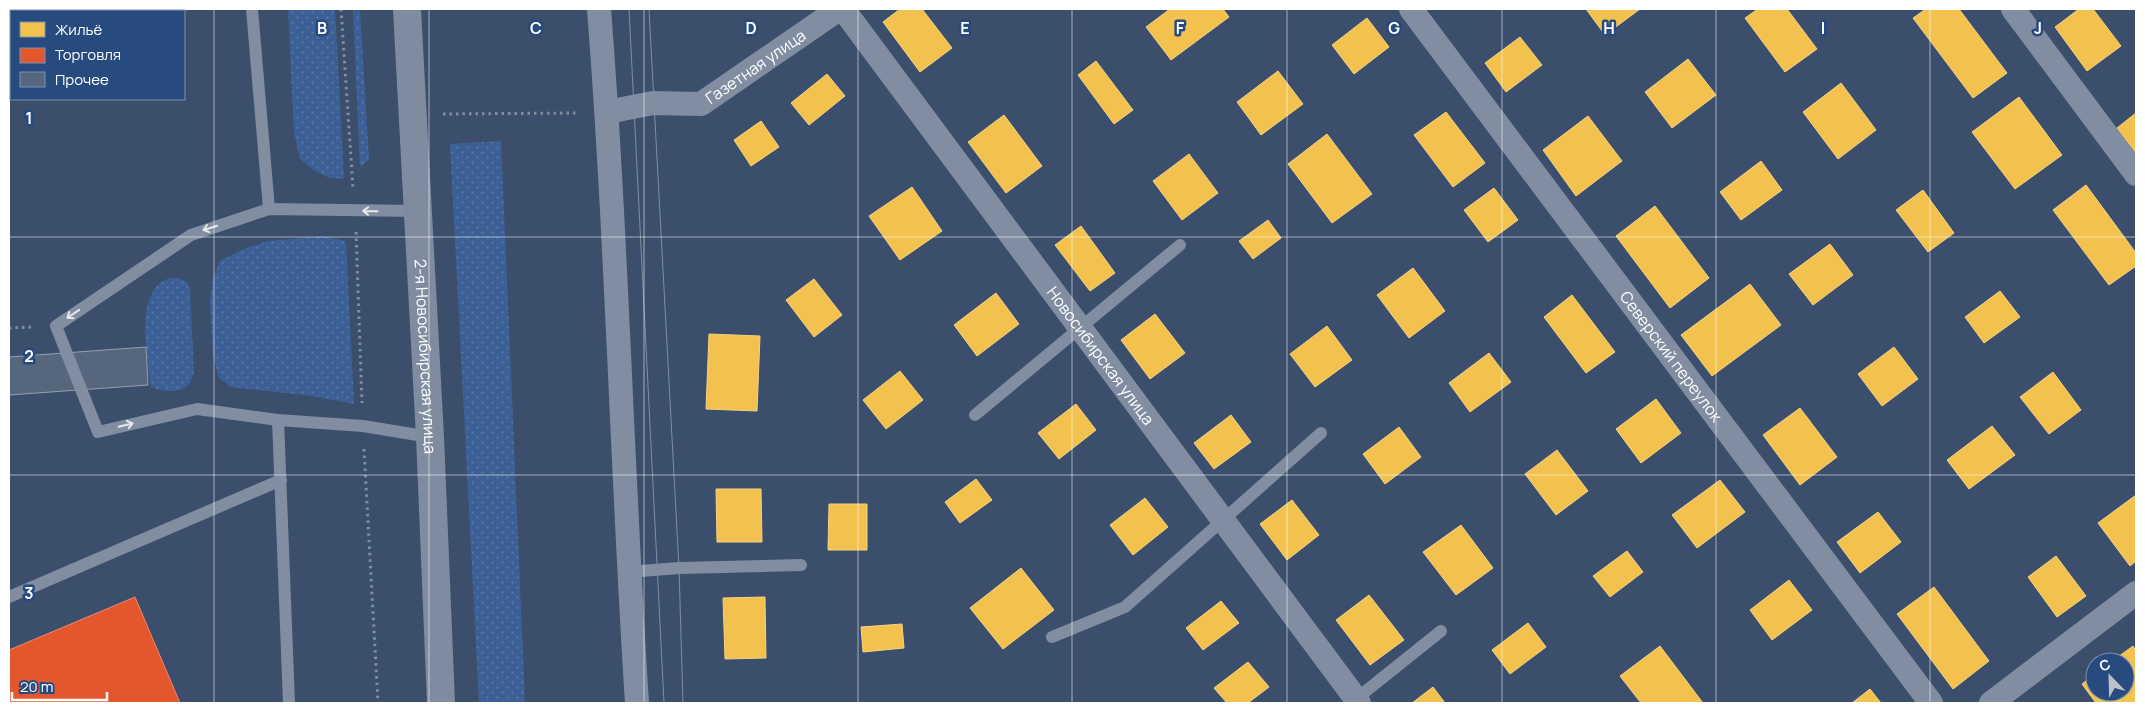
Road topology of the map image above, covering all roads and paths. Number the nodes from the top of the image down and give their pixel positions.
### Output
1 (252, 9) edge
2 (341, 9) edge
3 (406, 9) edge
4 (599, 9) edge
5 (839, 9) edge
6 (843, 9) edge
7 (1411, 9) edge
8 (2013, 9) edge
9 (607, 112) junction
10 (412, 115) junction
11 (2136, 174) edge
12 (269, 209) junction
13 (355, 211) junction
14 (418, 211) junction
15 (1180, 245) dead end
16 (1080, 328) junction
17 (975, 415) dead end
18 (278, 420) junction
19 (363, 426) junction
20 (1321, 433) dead end
21 (430, 437) junction
22 (281, 480) junction
23 (1223, 520) junction
24 (801, 565) dead end
25 (628, 572) junction
26 (2136, 593) edge
27 (9, 597) edge
28 (1441, 631) dead end
29 (1052, 637) dead end
30 (1357, 701) edge
31 (289, 703) edge
32 (378, 703) edge
33 (442, 703) edge
34 (637, 703) edge
35 (1931, 703) edge
36 (1992, 703) edge

1 - 12 lane
2 - 13 path
3 - 10 main road, 2-я Новосибирская улица
4 - 9 street
5 - 9 street, Газетная улица
6 - 16 street, Новосибирская улица
7 - 35 street, Северский переулок
8 - 11 street
9 - 10 path
9 - 25 street
10 - 14 main road, 2-я Новосибирская улица
12 - 13 lane
12 -> 18 lane
14 -> 13 lane
13 - 19 path
14 - 21 main road, 2-я Новосибирская улица
15 - 16 lane
16 - 17 lane
16 - 23 street, Новосибирская улица
18 - 19 lane
18 - 22 lane
19 - 21 lane
19 - 32 path
20 - 23 lane
21 - 33 main road, 2-я Новосибирская улица
22 - 27 lane
22 - 31 lane
23 - 29 lane
23 - 30 street, Новосибирская улица
24 - 25 lane
25 - 34 street
26 - 36 street
28 - 30 lane

